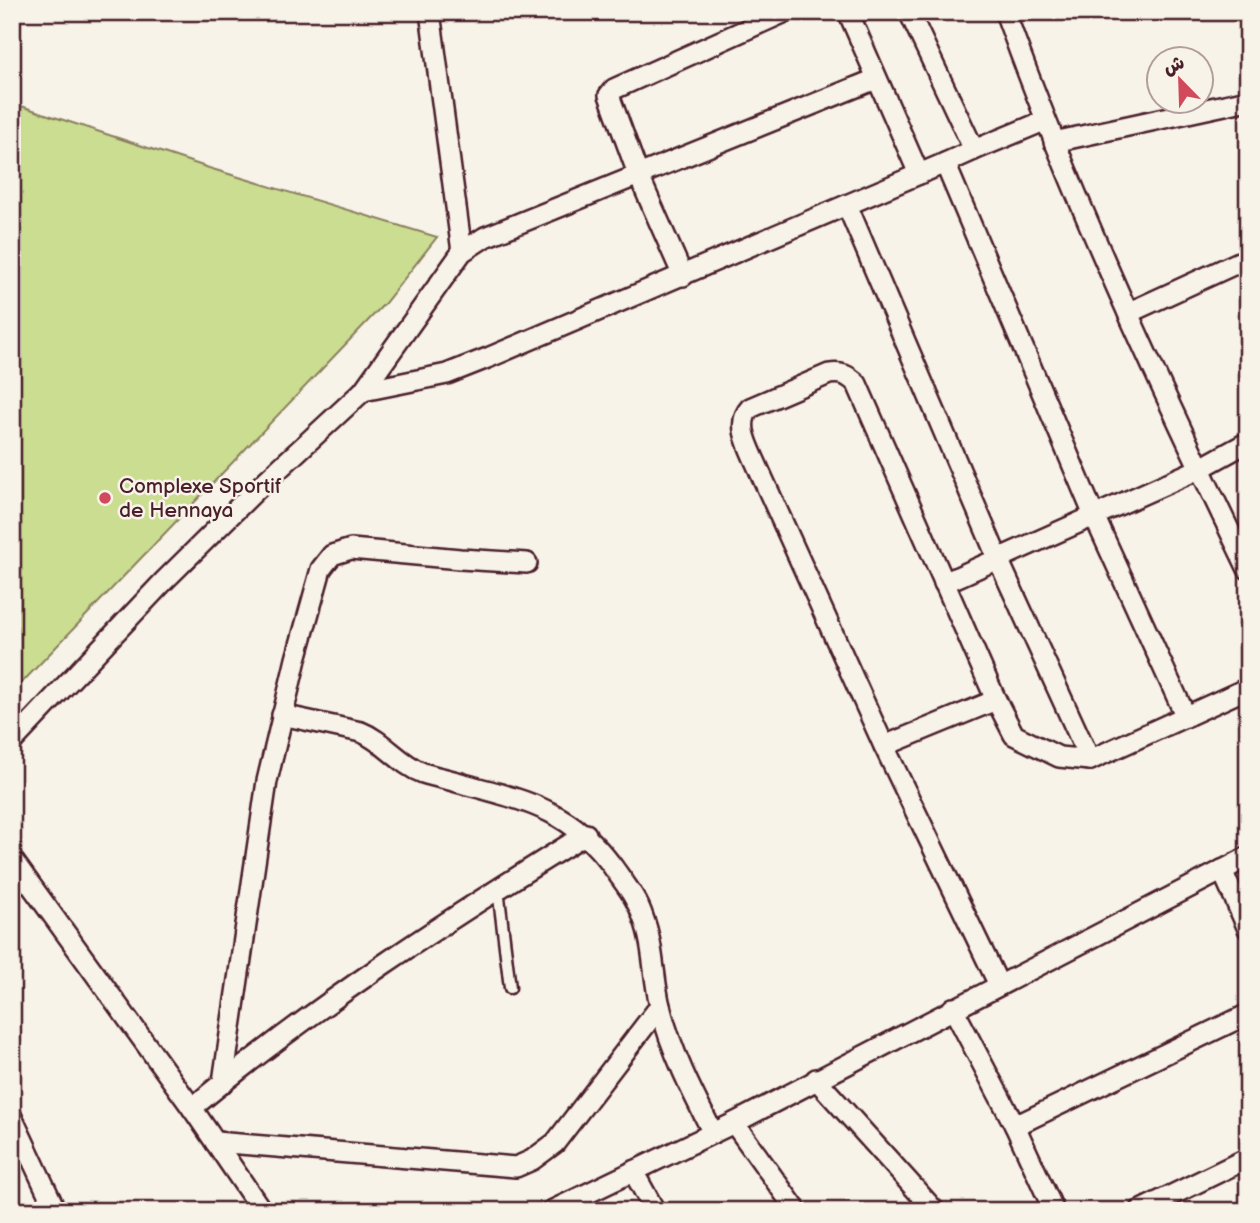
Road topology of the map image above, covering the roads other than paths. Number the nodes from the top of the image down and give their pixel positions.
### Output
1 (430, 12) edge
2 (785, 12) edge
3 (848, 12) edge
4 (909, 12) edge
5 (1005, 12) edge
6 (876, 79) junction
7 (1248, 100) edge
8 (1044, 121) junction
9 (1054, 142) junction
10 (974, 149) junction
11 (945, 163) junction
12 (638, 174) junction
13 (919, 174) junction
14 (847, 205) junction
15 (462, 252) junction
16 (1248, 258) edge
17 (683, 276) junction
18 (1128, 313) junction
19 (363, 391) junction
20 (1248, 442) edge
21 (1199, 469) junction
22 (1095, 518) junction
23 (998, 559) junction
24 (527, 563) dead end
25 (1248, 569) edge
26 (944, 583) junction
27 (1248, 688) edge
28 (996, 700) junction
29 (282, 715) junction
30 (1186, 718) junction
31 (12, 742) edge
32 (884, 746) junction
33 (1090, 760) junction
34 (586, 834) junction
35 (1248, 857) edge
36 (12, 859) edge
37 (1222, 870) junction
38 (498, 888) junction
39 (1248, 929) edge
40 (999, 985) junction
41 (510, 988) dead end
42 (660, 1006) junction
43 (953, 1008) junction
44 (1248, 1014) edge
45 (816, 1079) junction
46 (223, 1082) junction
47 (192, 1108) junction
48 (12, 1117) edge
49 (734, 1123) junction
50 (1015, 1126) junction
51 (713, 1133) junction
52 (215, 1142) junction
53 (1248, 1158) edge
54 (633, 1171) junction
55 (56, 1211) edge
56 (261, 1211) edge
57 (551, 1211) edge
58 (656, 1211) edge
59 (797, 1211) edge
60 (936, 1211) edge
61 (1054, 1211) edge
62 (1139, 1211) edge

1 - 15 street
2 - 12 street
3 - 6 street
4 - 10 street
5 - 8 street
6 - 12 street
6 - 13 street
7 - 9 street
8 - 9 street
8 - 10 street
9 - 18 street
10 - 11 street
11 - 13 street
11 - 22 street
12 - 15 street
12 - 17 street
13 - 14 street
14 - 17 street
14 - 23 street
15 - 19 street
16 - 18 street
17 - 19 street
18 - 21 street
19 - 31 street
20 - 21 street
21 - 22 street
21 - 25 street
22 - 23 street
22 - 30 street
23 - 26 street
23 - 33 street
24 - 29 street
26 - 28 street
26 - 32 street
27 - 30 street
28 - 32 street
28 - 33 street
29 - 34 street
29 - 46 street
30 - 33 street
32 - 40 street
34 - 38 street
34 - 42 street
35 - 37 street
36 - 47 street
37 - 39 street
37 - 40 street
38 - 41 lane
38 - 46 street
40 - 43 street
42 - 51 street
42 - 52 street
43 - 45 street
43 - 50 street
44 - 50 street
45 - 49 street
45 - 60 street
46 - 47 street
47 - 52 street
48 - 55 street
49 - 51 street
49 - 59 street
50 - 61 street
51 - 54 street
52 - 56 street
53 - 62 street
54 - 57 street
54 - 58 street

